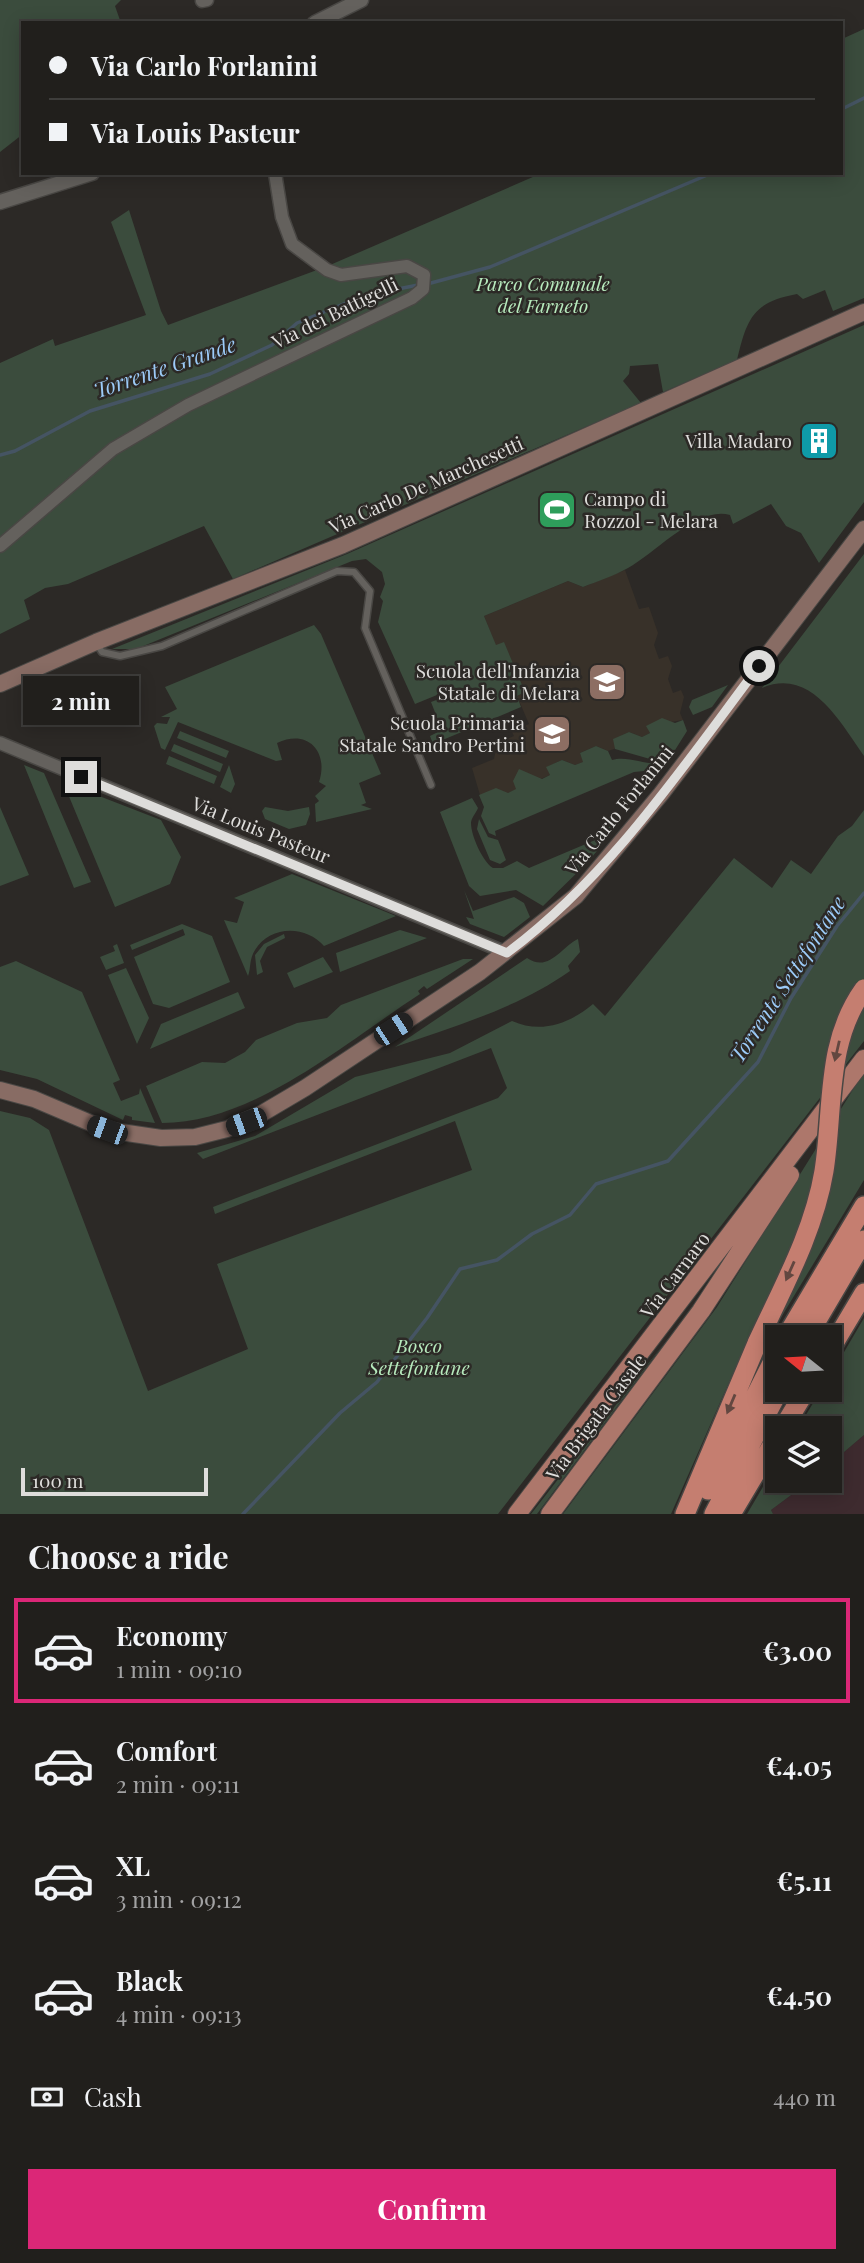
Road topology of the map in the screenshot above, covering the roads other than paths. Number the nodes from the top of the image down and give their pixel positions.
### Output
1 (361, 0) edge
2 (319, 21) edge
3 (85, 175) edge
4 (275, 175) edge
5 (0, 201) edge
6 (864, 312) edge
7 (864, 529) edge
8 (0, 546) edge
9 (96, 642) junction
10 (0, 684) edge
11 (0, 743) edge
12 (431, 785) dead end
13 (507, 953) junction
14 (864, 989) edge
15 (864, 1059) edge
16 (0, 1090) edge
17 (815, 1125) junction
18 (864, 1206) edge
19 (858, 1238) edge
20 (864, 1293) edge
21 (680, 1304) junction
22 (795, 1325) edge
23 (813, 1325) edge
24 (842, 1330) edge
25 (676, 1345) junction
26 (765, 1377) edge
27 (773, 1402) edge
28 (765, 1457) edge
29 (517, 1514) edge
30 (550, 1514) edge
31 (685, 1514) edge
32 (696, 1514) edge
33 (715, 1514) edge
34 (730, 1514) edge

1 - 2 street
3 - 5 street
4 - 8 street, Via dei Battigelli
6 - 9 main road, Via Carlo De Marchesetti
7 - 13 main road, Via Carlo Forlanini
9 - 10 main road, Via Carlo De Marchesetti
9 - 12 lane
11 - 13 street, Via Louis Pasteur
13 - 16 main road, Via Carlo Forlanini
14 -> 31 highway, bridge
15 - 17 main road, Via Carnaro
17 - 21 main road, Via Carnaro
17 - 25 main road, Via Brigata Casale
18 - 19 highway
19 - 22 highway
19 - 23 highway
20 - 24 highway
21 - 25 main road
21 - 29 main road, Via Carnaro
25 - 30 main road, Via Brigata Casale
26 - 32 highway
27 - 33 highway
28 - 34 highway

